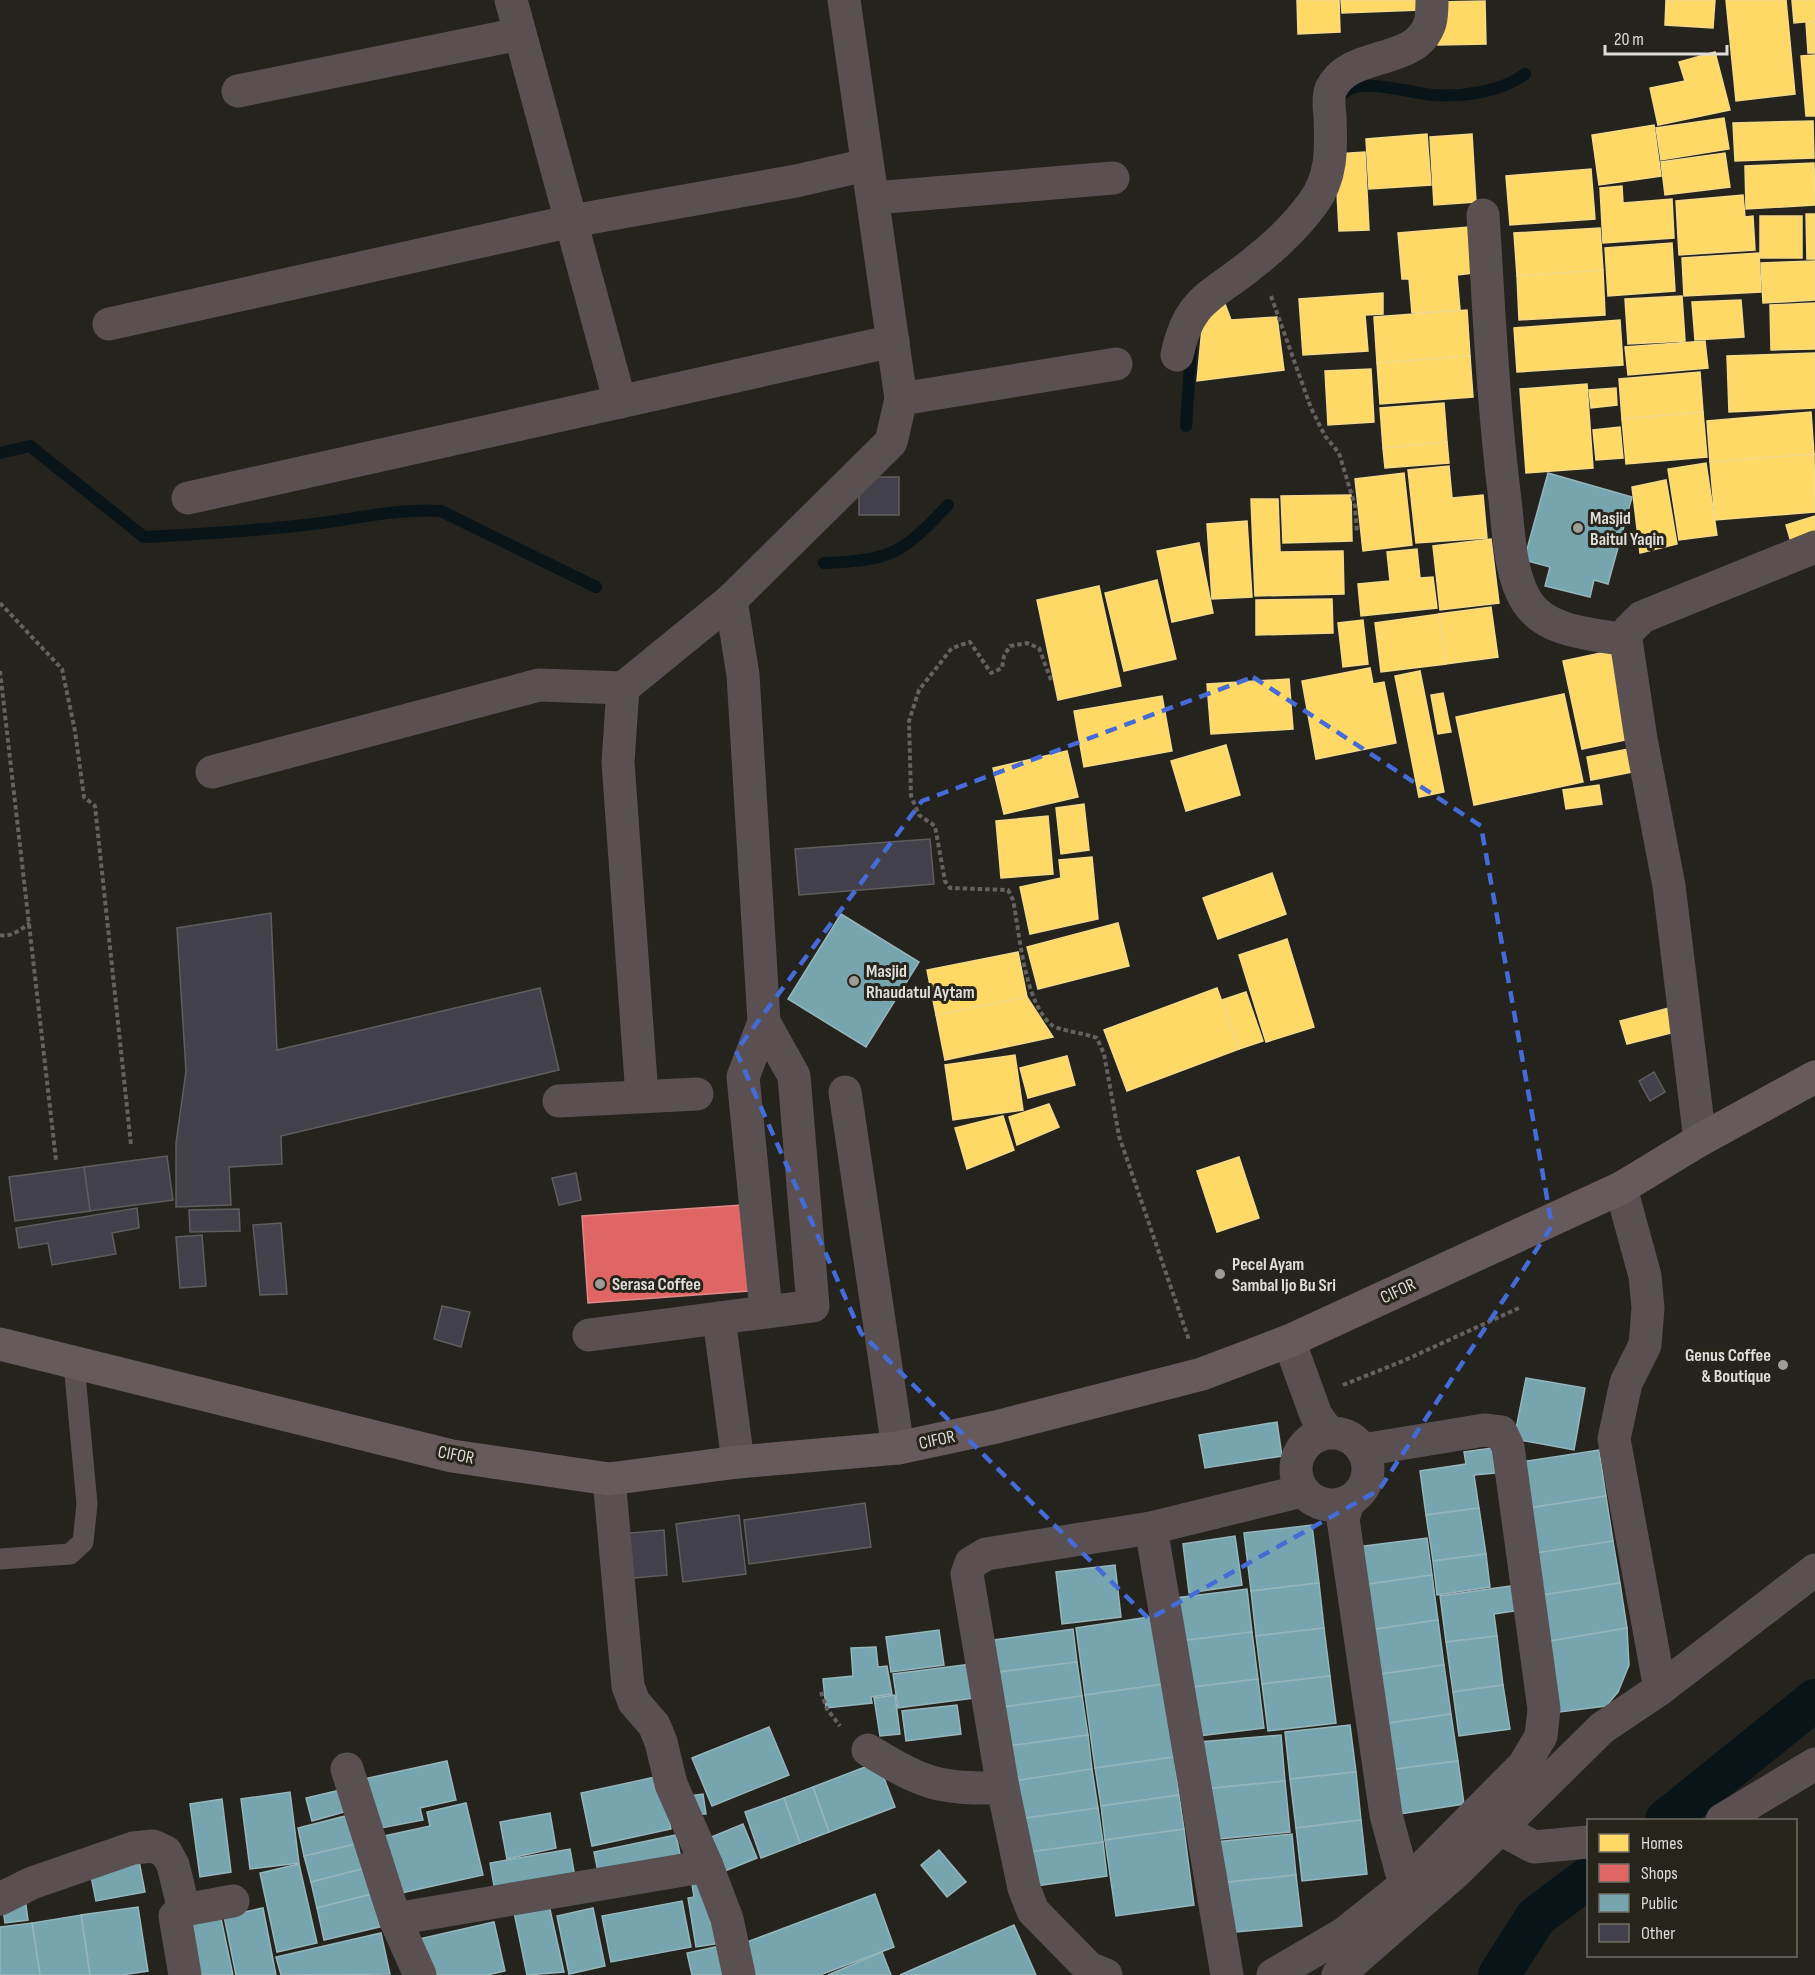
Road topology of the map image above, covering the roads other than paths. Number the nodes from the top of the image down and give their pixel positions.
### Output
1 (511, 0) edge
2 (844, 0) edge
3 (1432, 0) edge
4 (519, 34) junction
5 (238, 91) dead end
6 (866, 165) junction
7 (1113, 178) dead end
8 (873, 198) junction
9 (1483, 215) dead end
10 (572, 221) junction
11 (109, 324) dead end
12 (893, 341) junction
13 (1177, 355) dead end
14 (1116, 364) dead end
15 (901, 399) junction
16 (620, 402) junction
17 (188, 498) dead end
18 (1815, 547) edge
19 (731, 600) junction
20 (1626, 640) junction
21 (623, 688) junction
22 (212, 772) dead end
23 (764, 1022) junction
24 (1815, 1077) edge
25 (845, 1092) dead end
26 (697, 1094) dead end
27 (642, 1096) junction
28 (559, 1101) dead end
29 (1700, 1140) junction
30 (1621, 1188) junction
31 (804, 1196) junction
32 (756, 1202) junction
33 (766, 1311) junction
34 (719, 1318) junction
35 (589, 1335) dead end
36 (1289, 1341) junction
37 (0, 1344) edge
38 (74, 1364) junction
39 (1317, 1419) junction
40 (898, 1448) junction
41 (1370, 1452) junction
42 (738, 1462) junction
43 (609, 1479) junction
44 (1294, 1490) junction
45 (1342, 1509) junction
46 (1151, 1528) junction
47 (0, 1559) edge
48 (1815, 1570) edge
49 (1660, 1689) junction
50 (868, 1750) dead end
51 (1815, 1764) edge
52 (347, 1769) dead end
53 (1004, 1788) junction
54 (1725, 1819) edge
55 (1500, 1829) junction
56 (1587, 1842) edge
57 (707, 1866) junction
58 (1405, 1885) junction
59 (0, 1899) edge
60 (233, 1901) dead end
61 (184, 1910) junction
62 (395, 1919) junction
63 (1342, 1974) edge
64 (185, 1975) edge
65 (420, 1975) edge
66 (739, 1975) edge
67 (1106, 1975) edge
68 (1227, 1975) edge
69 (1274, 1975) edge

1 - 4 street
2 - 6 street
3 - 13 street
4 - 5 street
4 - 10 street
6 - 8 street
6 - 10 street
7 - 8 street
8 - 12 street
9 - 20 street
10 - 11 street
10 - 16 street
12 - 15 street
12 - 16 street
14 - 15 street
15 - 19 street
16 - 17 street
18 - 20 street
19 - 21 street
19 - 23 street
20 - 29 street
21 - 22 street
21 - 27 street
23 - 31 street
23 - 32 street
24 - 29 street, CIFOR
25 - 40 street
26 - 27 street
27 - 28 street
29 - 30 street, CIFOR
30 - 36 street, CIFOR
30 - 49 street
31 - 32 street
31 - 33 street
32 - 33 street
33 - 34 street
34 - 35 street
34 - 42 street
36 - 39 street
36 - 40 street, CIFOR
37 - 38 street, CIFOR
38 - 43 street, CIFOR
38 - 47 lane
39 - 41 street
39 - 44 street
40 - 42 street, CIFOR
41 - 45 street
41 - 58 street
42 - 43 street, CIFOR
43 - 57 street
44 - 45 street
44 - 46 street
45 - 58 street
46 - 53 street
46 - 68 street
48 - 49 street
49 - 55 street
50 - 53 street
51 - 54 street
52 - 62 street
53 - 67 street
55 - 56 street
55 - 63 street
57 - 62 street
57 - 66 street
58 - 69 street
59 - 61 street
60 - 61 street
61 - 64 street
62 - 65 street

